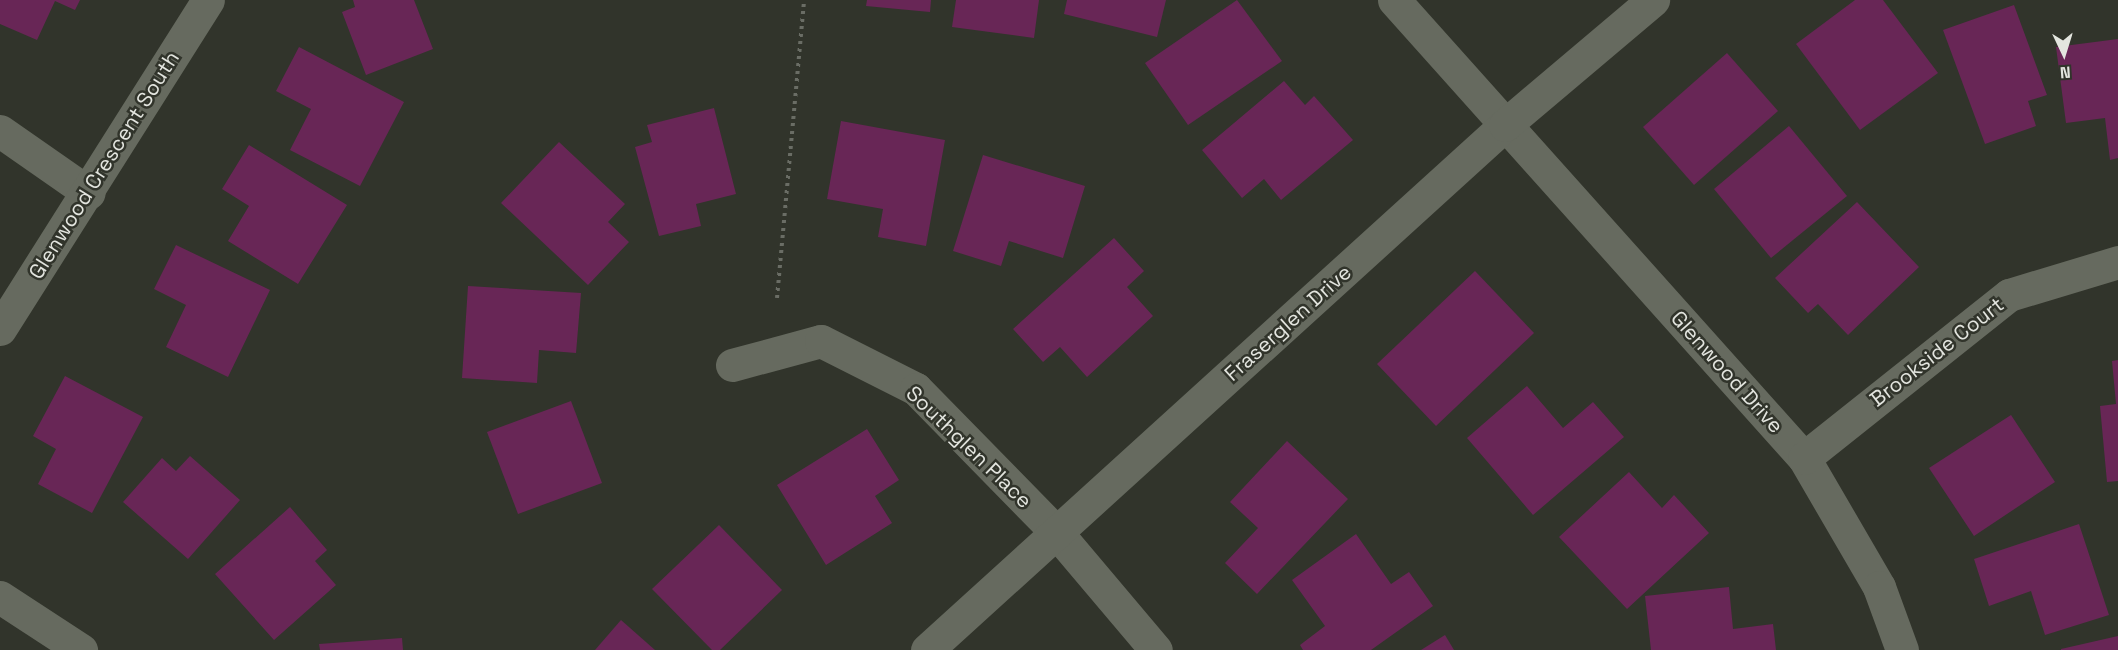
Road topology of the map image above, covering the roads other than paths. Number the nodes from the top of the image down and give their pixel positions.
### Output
1 (208, 0) edge
2 (1394, 0) edge
3 (1653, 0) edge
4 (1505, 125) junction
5 (0, 131) edge
6 (89, 193) junction
7 (2118, 262) edge
8 (0, 329) edge
9 (732, 365) dead end
10 (1804, 458) junction
11 (1057, 533) junction
12 (0, 597) edge
13 (81, 650) edge
14 (927, 650) edge
15 (1156, 650) edge
16 (1902, 650) edge

1 - 6 street, Glenwood Crescent South
2 - 4 street
3 - 4 street, Fraserglen Drive
4 - 10 street, Glenwood Drive
4 - 11 street, Fraserglen Drive
5 - 6 street
6 - 8 street, Glenwood Crescent South
7 - 10 street, Brookside Court
9 - 11 street, Southglen Place
10 - 16 street, Glenwood Drive
11 - 14 street, Fraserglen Drive
11 - 15 street, Southglen Place
12 - 13 street

